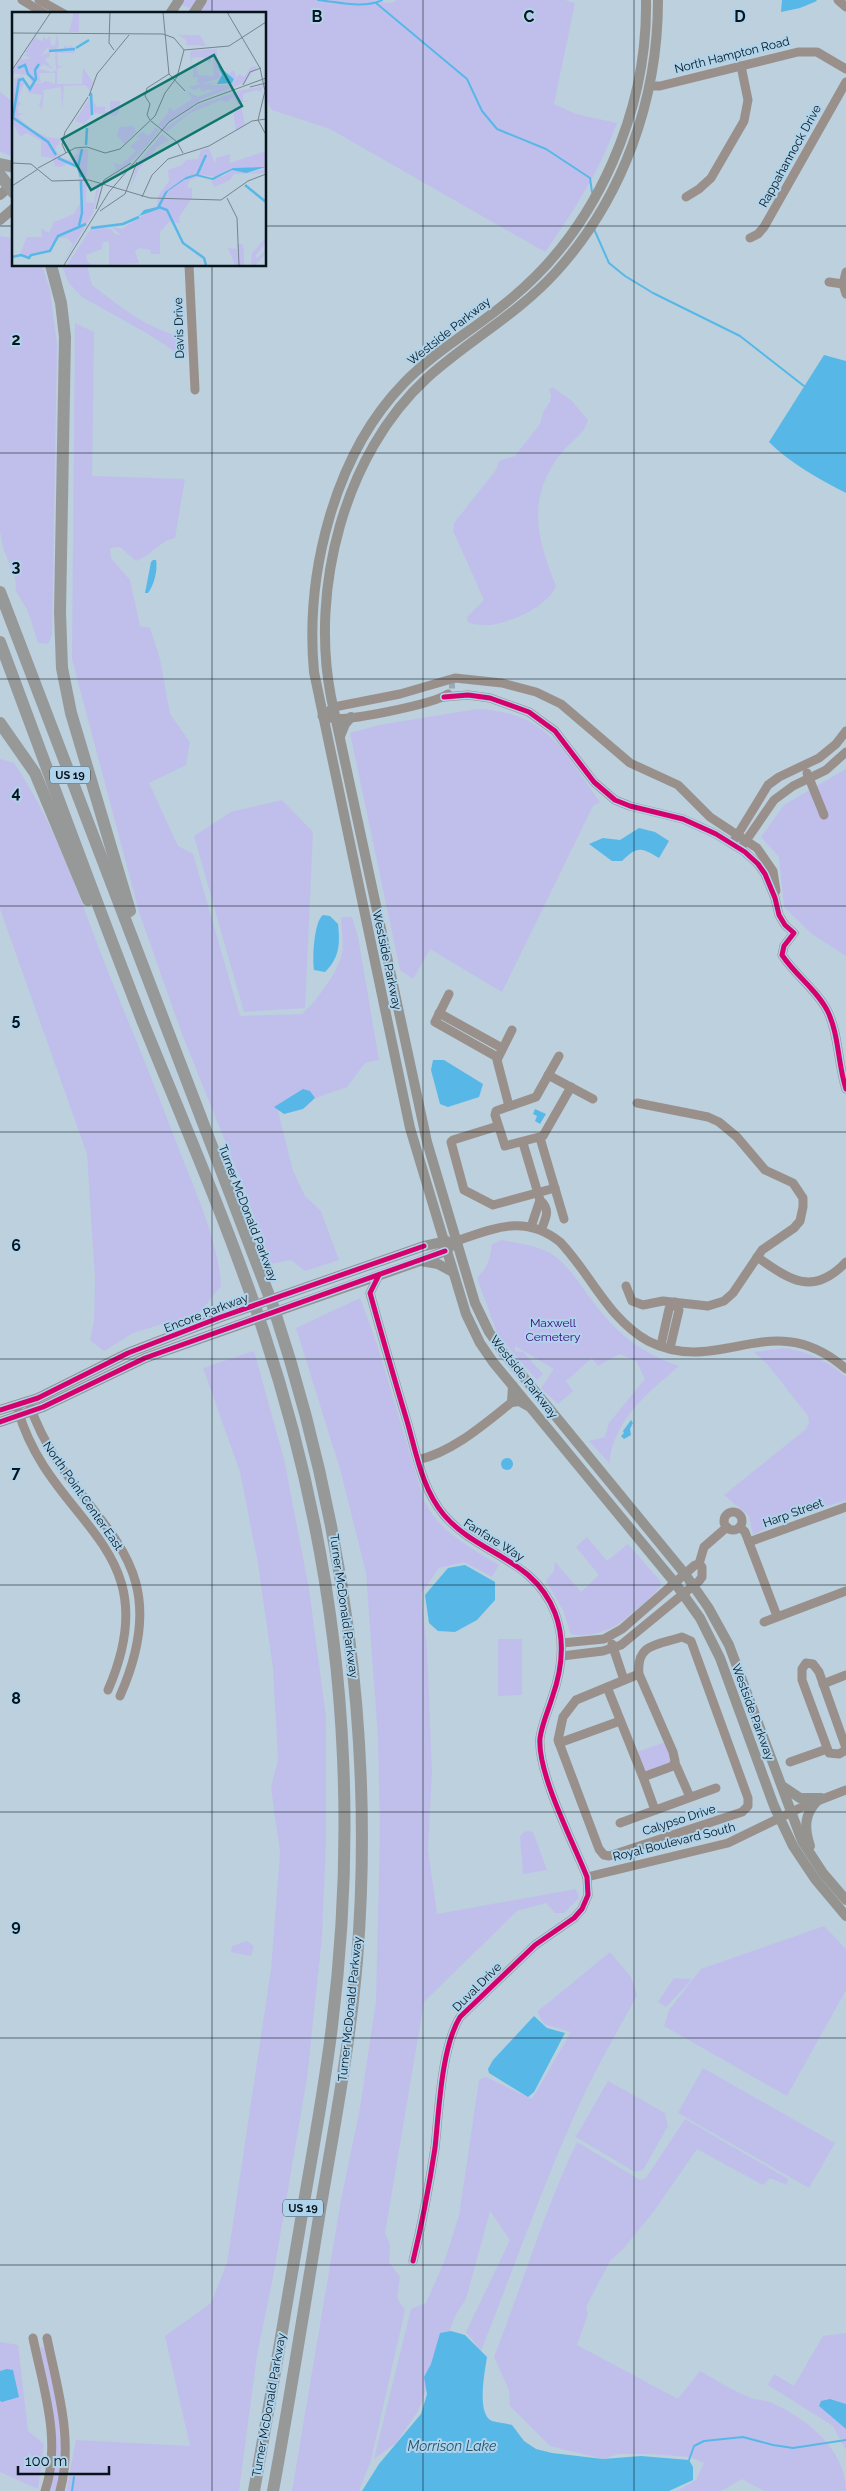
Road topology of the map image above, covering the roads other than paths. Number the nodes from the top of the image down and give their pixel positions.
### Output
1 (22, 0) edge
2 (39, 0) edge
3 (179, 0) edge
4 (202, 0) edge
5 (646, 0) edge
6 (658, 0) edge
7 (838, 0) edge
8 (846, 7) edge
9 (43, 12) edge
10 (60, 12) edge
11 (171, 12) edge
12 (194, 12) edge
13 (741, 66) junction
14 (846, 69) edge
15 (846, 82) edge
16 (650, 86) junction
17 (0, 175) edge
18 (9, 190) edge
19 (686, 197) dead end
20 (12, 210) edge
21 (0, 220) edge
22 (750, 238) dead end
23 (50, 266) edge
24 (189, 266) edge
25 (846, 272) edge
26 (829, 282) dead end
27 (844, 284) junction
28 (846, 294) edge
29 (195, 390) dead end
30 (0, 592) edge
31 (0, 642) edge
32 (452, 689) junction
33 (334, 707) junction
34 (322, 716) junction
35 (351, 717) junction
36 (336, 719) junction
37 (0, 723) edge
38 (846, 731) edge
39 (340, 737) junction
40 (846, 752) edge
41 (804, 766) junction
42 (810, 778) junction
43 (824, 815) dead end
44 (738, 834) junction
45 (746, 840) junction
46 (732, 844) junction
47 (741, 850) junction
48 (775, 898) junction
49 (140, 957) junction
50 (120, 962) junction
51 (449, 994) dead end
52 (439, 1013) junction
53 (512, 1030) dead end
54 (502, 1048) junction
55 (559, 1056) dead end
56 (497, 1057) junction
57 (548, 1074) junction
58 (571, 1087) junction
59 (846, 1089) edge
60 (593, 1099) dead end
61 (636, 1103) dead end
62 (509, 1106) junction
63 (498, 1126) junction
64 (540, 1138) junction
65 (523, 1143) junction
66 (416, 1154) junction
67 (555, 1188) junction
68 (540, 1196) junction
69 (436, 1218) junction
70 (564, 1219) dead end
71 (531, 1227) junction
72 (541, 1230) junction
73 (442, 1240) junction
74 (456, 1241) junction
75 (424, 1246) junction
76 (445, 1251) junction
77 (757, 1257) junction
78 (420, 1261) junction
79 (846, 1262) edge
80 (452, 1271) junction
81 (379, 1275) junction
82 (350, 1285) junction
83 (626, 1286) dead end
84 (370, 1293) junction
85 (675, 1302) junction
86 (666, 1347) junction
87 (846, 1368) edge
88 (513, 1386) junction
89 (512, 1402) junction
90 (16, 1404) junction
91 (30, 1406) junction
92 (0, 1410) edge
93 (533, 1410) junction
94 (20, 1416) junction
95 (0, 1422) edge
96 (418, 1460) junction
97 (846, 1507) edge
98 (749, 1542) junction
99 (699, 1564) junction
100 (685, 1574) junction
101 (675, 1583) junction
102 (693, 1584) junction
103 (846, 1591) edge
104 (682, 1593) junction
105 (777, 1616) junction
106 (764, 1622) dead end
107 (608, 1637) junction
108 (562, 1643) junction
109 (614, 1649) junction
110 (562, 1656) junction
111 (639, 1674) junction
112 (846, 1675) edge
113 (624, 1680) junction
114 (823, 1684) junction
115 (606, 1687) junction
116 (108, 1690) dead end
117 (120, 1696) dead end
118 (620, 1721) junction
119 (842, 1723) edge
120 (559, 1744) junction
121 (827, 1749) junction
122 (846, 1749) edge
123 (790, 1762) dead end
124 (675, 1763) junction
125 (643, 1777) junction
126 (780, 1782) junction
127 (716, 1788) dead end
128 (846, 1790) edge
129 (690, 1797) junction
130 (820, 1799) junction
131 (655, 1810) junction
132 (790, 1812) junction
133 (779, 1818) junction
134 (620, 1823) dead end
135 (819, 1868) junction
136 (588, 1877) junction
137 (846, 1900) edge
138 (846, 1916) edge
139 (412, 2261) dead end
140 (33, 2338) dead end
141 (46, 2338) dead end
142 (274, 2488) edge
143 (46, 2491) edge
144 (60, 2491) edge
145 (254, 2491) edge

1 - 9 street
2 - 10 street
3 - 11 main road
4 - 12 main road
5 - 34 main road, Westside Parkway
6 - 16 main road, Westside Parkway
7 - 8 street
13 - 14 street, North Hampton Road
13 - 16 street, North Hampton Road
13 - 19 street
15 - 22 street, Rappahannock Drive
16 - 33 main road, Westside Parkway
17 - 18 highway
20 - 21 main road
23 - 49 highway
24 - 29 street, Davis Drive
25 - 27 street
26 - 27 street
27 - 28 street
30 - 49 highway, Turner McDonald Parkway / US 19
31 - 50 highway, Turner McDonald Parkway / US 19
32 - 33 street
32 - 35 street
32 - 44 street
32 - 46 street
33 - 34 street
33 - 36 main road, Westside Parkway
34 - 36 street
34 - 66 main road, Westside Parkway
35 - 36 street
35 - 39 main road
36 - 39 main road, Westside Parkway
37 - 50 highway
38 - 41 street
39 - 74 main road, Westside Parkway
40 - 42 street
41 - 42 street
41 - 44 street
42 - 43 street
42 - 45 street
44 - 45 street
44 - 46 street
45 - 47 street
45 - 48 street
46 - 47 street
47 - 48 street
48 - 59 street
49 - 142 highway, Turner McDonald Parkway / US 19
50 - 145 highway, Turner McDonald Parkway / US 19
51 - 52 street
52 - 54 street
52 - 56 street
53 - 54 street
54 - 56 street
55 - 57 street
56 - 62 street
57 - 58 street
57 - 62 street
58 - 60 street
58 - 64 street
61 - 77 street
62 - 63 street
63 - 65 street
63 - 68 street
64 - 65 street
64 - 67 street
65 - 68 street
66 - 69 main road, Westside Parkway
66 - 74 main road
67 - 68 street
67 - 70 street
68 - 71 street
68 - 72 street
69 - 73 main road, Westside Parkway
69 - 75 main road
71 - 72 street, Encore Parkway
71 - 74 street, Encore Parkway
72 - 86 street, Encore Parkway
73 - 74 main road, Encore Parkway
73 - 75 main road, Encore Parkway
73 - 76 main road, Westside Parkway
74 - 76 main road
74 - 100 main road, Westside Parkway
75 - 91 main road, Encore Parkway
76 - 78 main road, Encore Parkway
76 - 80 main road, Westside Parkway
77 - 79 street
77 - 85 street
78 - 80 main road
78 - 81 main road, Encore Parkway
80 - 88 main road, Westside Parkway
81 - 82 main road, Encore Parkway
81 - 84 street
82 - 84 street
82 - 91 main road, Encore Parkway
83 - 85 street
84 - 96 street, Fanfare Way
85 - 86 street
86 - 87 street, Encore Parkway
88 - 89 main road
88 - 93 main road, Westside Parkway
89 - 93 main road
89 - 96 street
90 - 91 main road, Encore Parkway
90 - 92 main road, Encore Parkway
90 - 94 street, North Point Center East
91 - 94 main road, Encore Parkway
91 - 117 street, North Point Center East
93 - 101 main road, Westside Parkway
94 - 95 main road, Encore Parkway
94 - 116 street, North Point Center East
96 - 108 street, Fanfare Way
97 - 98 street, Harp Street
98 - 99 street
98 - 105 street
99 - 100 street
99 - 102 street
100 - 101 street
100 - 102 main road, Westside Parkway
101 - 104 main road, Westside Parkway
101 - 107 street
102 - 104 street
102 - 126 main road, Westside Parkway
103 - 105 street
104 - 109 street
104 - 133 main road, Westside Parkway
105 - 106 street
107 - 108 street
107 - 109 street
108 - 110 street, Fanfare Way
109 - 110 street
109 - 113 street
110 - 136 street, Fanfare Way
111 - 113 street, Calypso Drive
111 - 120 street, Calypso Drive
111 - 124 street
112 - 114 street
113 - 115 street, Calypso Drive
114 - 119 street
114 - 121 street
115 - 118 street
115 - 120 street, Calypso Drive
118 - 120 street
118 - 125 street
119 - 122 street
121 - 122 street
121 - 123 street
124 - 125 street
124 - 129 street
125 - 131 street
126 - 130 main road
126 - 132 main road, Westside Parkway
127 - 129 street
128 - 130 street, Royal Boulevard South
129 - 131 street
130 - 132 street, Royal Boulevard South
130 - 135 main road
131 - 134 street
132 - 133 street, Royal Boulevard South
132 - 135 main road, Westside Parkway
133 - 136 street, Royal Boulevard South
133 - 138 main road, Westside Parkway
135 - 137 main road, Westside Parkway
136 - 139 street, Duval Drive
140 - 143 street
141 - 144 street

